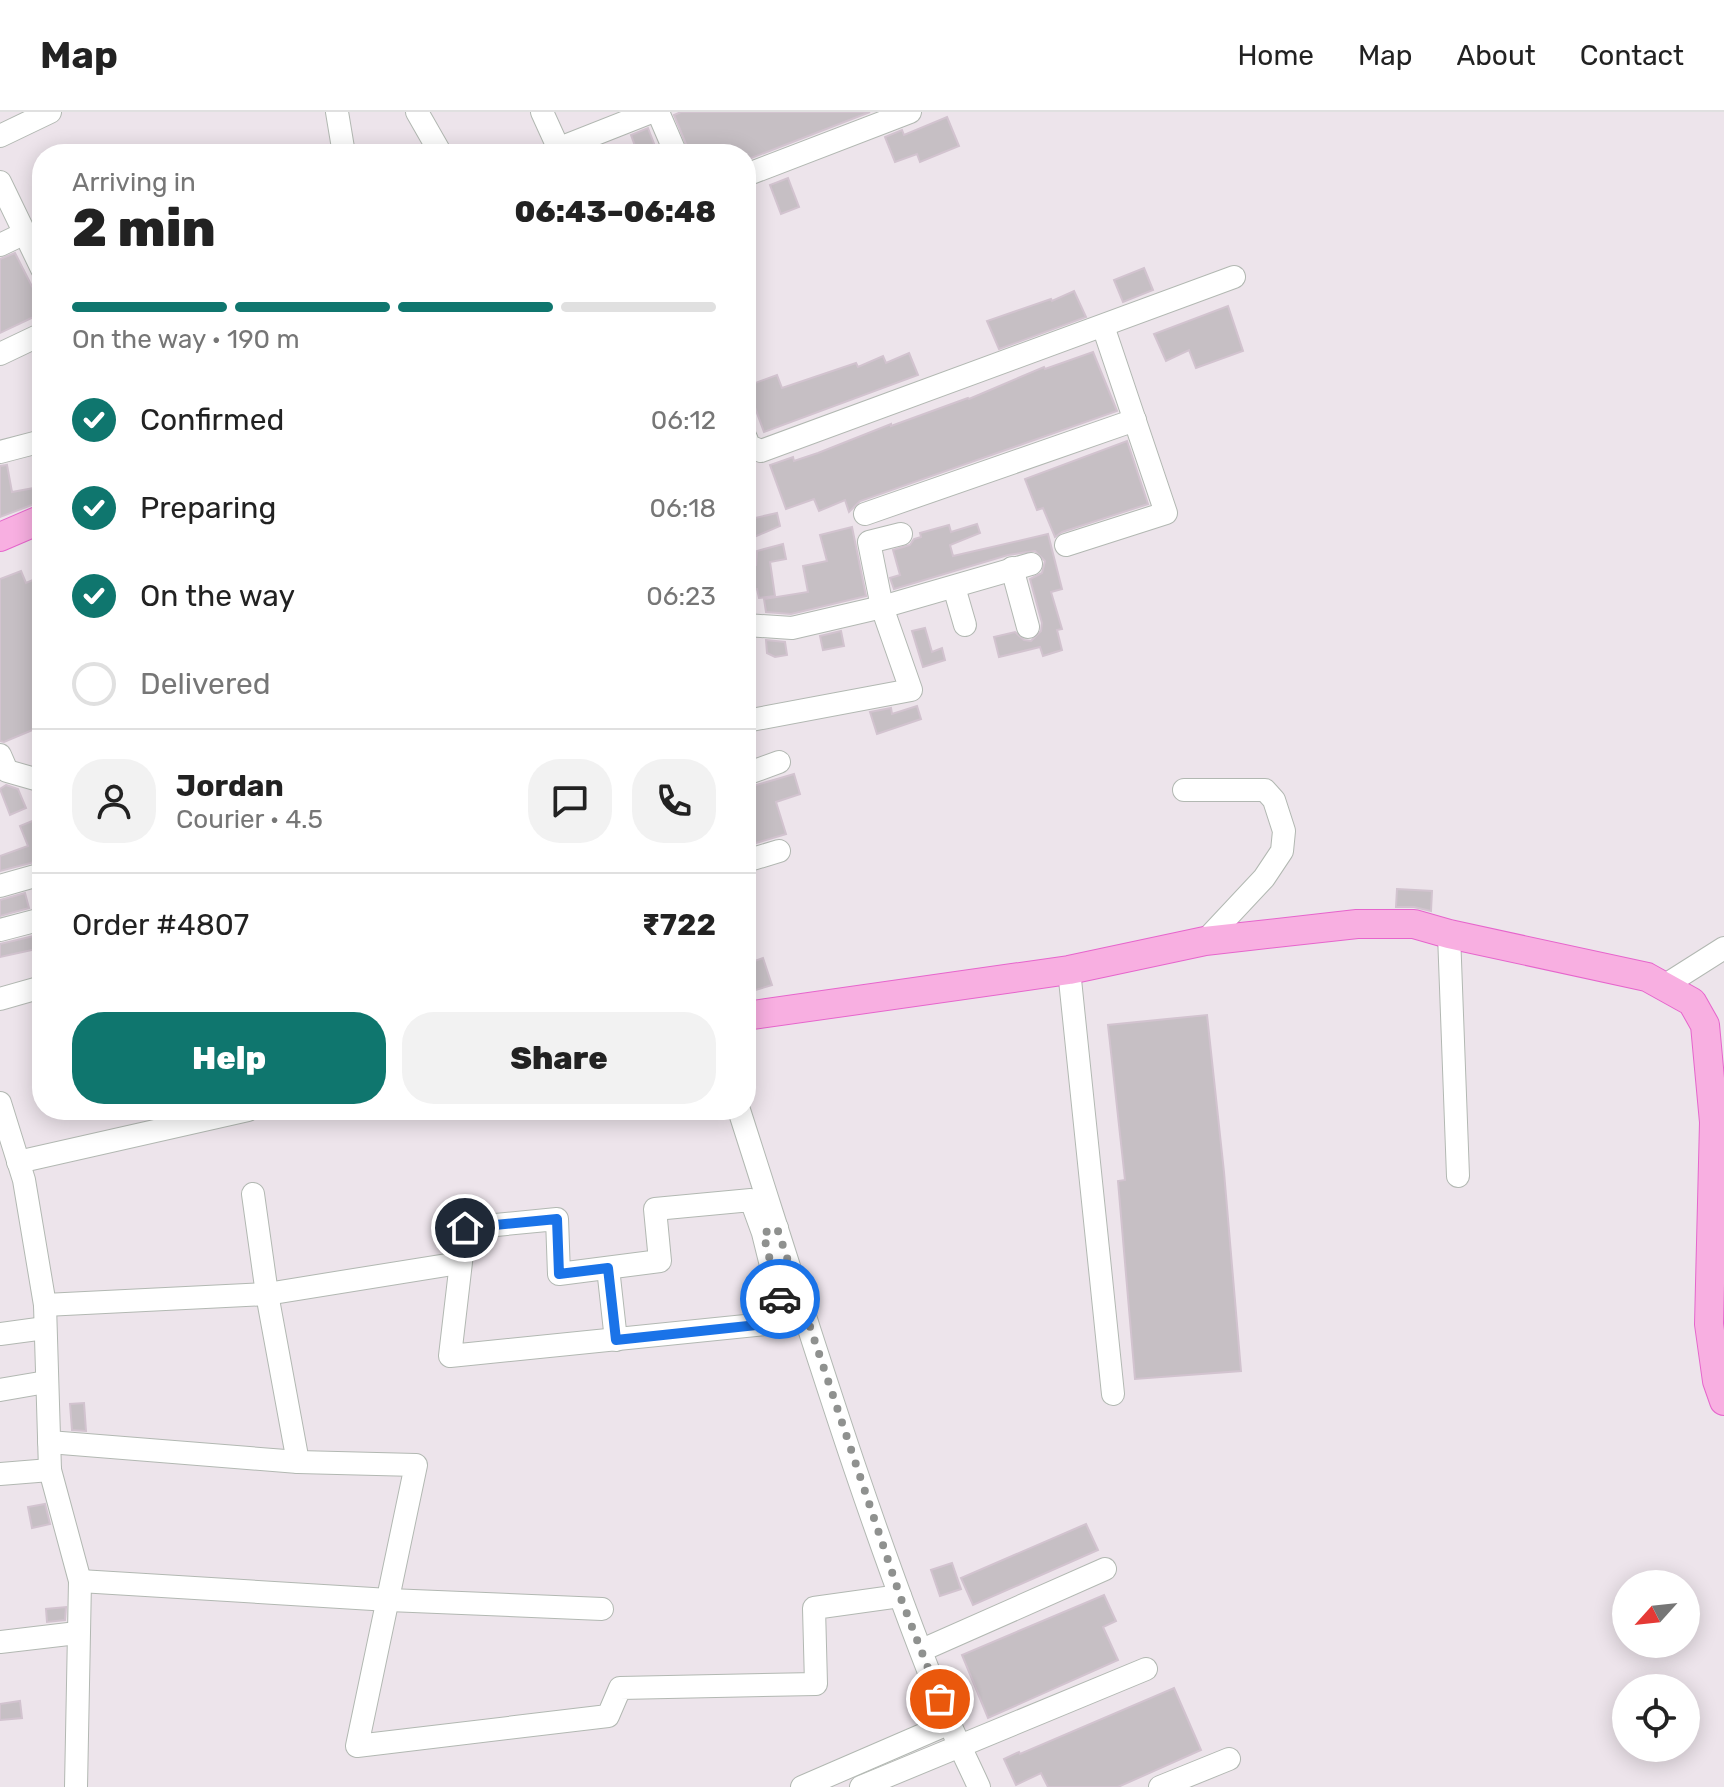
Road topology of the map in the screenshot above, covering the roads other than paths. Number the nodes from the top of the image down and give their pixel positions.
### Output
1 (50, 112) edge
2 (337, 112) edge
3 (417, 112) edge
4 (542, 112) edge
5 (651, 112) edge
6 (658, 112) edge
7 (910, 112) edge
8 (0, 136) edge
9 (342, 144) edge
10 (435, 144) edge
11 (551, 144) edge
12 (570, 144) edge
13 (672, 144) edge
14 (756, 171) edge
15 (0, 182) edge
16 (25, 233) junction
17 (0, 245) edge
18 (32, 245) edge
19 (1234, 277) dead end
20 (1103, 326) junction
21 (32, 339) edge
22 (0, 354) edge
23 (1135, 420) junction
24 (32, 444) edge
25 (756, 449) edge
26 (0, 452) edge
27 (865, 514) dead end
28 (32, 523) edge
29 (901, 534) dead end
30 (0, 537) edge
31 (1066, 545) dead end
32 (954, 587) junction
33 (882, 607) junction
34 (965, 625) dead end
35 (756, 626) edge
36 (1028, 627) dead end
37 (756, 719) edge
38 (0, 755) edge
39 (779, 762) dead end
40 (756, 770) edge
41 (32, 778) edge
42 (1184, 790) dead end
43 (779, 851) dead end
44 (756, 858) edge
45 (32, 877) edge
46 (0, 886) edge
47 (32, 922) edge
48 (0, 930) edge
49 (1449, 934) junction
50 (1205, 941) junction
51 (1724, 948) edge
52 (1069, 970) junction
53 (1664, 986) junction
54 (32, 990) edge
55 (0, 999) edge
56 (756, 1015) edge
57 (0, 1103) edge
58 (204, 1120) edge
59 (742, 1120) edge
60 (1719, 1122) edge
61 (18, 1162) junction
62 (1458, 1176) dead end
63 (253, 1194) dead end
64 (770, 1231) junction
65 (453, 1264) dead end
66 (608, 1268) junction
67 (267, 1294) junction
68 (45, 1305) junction
69 (45, 1328) junction
70 (0, 1334) edge
71 (616, 1340) junction
72 (46, 1382) junction
73 (1722, 1387) edge
74 (0, 1390) edge
75 (1113, 1394) dead end
76 (49, 1442) junction
77 (298, 1462) junction
78 (50, 1470) junction
79 (0, 1474) edge
80 (1105, 1569) dead end
81 (80, 1581) junction
82 (900, 1596) junction
83 (389, 1600) junction
84 (602, 1609) dead end
85 (77, 1633) junction
86 (0, 1642) edge
87 (922, 1650) junction
88 (1146, 1669) dead end
89 (950, 1723) junction
90 (961, 1746) junction
91 (1229, 1759) dead end
92 (76, 1787) edge
93 (802, 1787) edge
94 (861, 1787) edge
95 (979, 1787) edge
96 (1160, 1787) edge

1 - 8 street
2 - 9 street
3 - 10 street
4 - 11 street
5 - 12 street
6 - 13 street
7 - 14 street
15 - 16 street
16 - 17 street
16 - 18 street
19 - 20 street
20 - 23 street
20 - 25 street
21 - 22 street
23 - 27 street
23 - 31 street
24 - 26 street
28 - 30 main road
29 - 33 street
32 - 33 street
32 - 34 street
32 - 36 street
33 - 35 street
33 - 37 street
38 - 41 street
39 - 40 street
42 - 50 street
43 - 44 street
45 - 46 street
47 - 48 street
49 - 50 main road
49 - 53 main road
49 - 62 street
50 - 52 main road
51 - 53 street
52 - 56 main road
52 - 75 street
53 - 60 main road
54 - 55 street
57 - 61 street
58 - 61 street
59 - 64 street
60 - 73 main road
61 - 68 street
63 - 67 street
64 - 66 street
64 - 71 street
64 - 82 street
65 - 67 street
66 - 71 street
66 - 71 street
67 - 68 street
67 - 77 street
68 - 69 street
69 - 70 street
69 - 72 street
72 - 74 street
72 - 76 street
76 - 77 street
76 - 78 street
77 - 83 street
78 - 79 street
78 - 81 street
80 - 87 street
81 - 83 street
81 - 85 street
82 - 83 street
82 - 87 street
83 - 84 street
85 - 86 street
85 - 92 street
87 - 89 street
88 - 90 street
89 - 90 street
89 - 93 street
90 - 94 street
90 - 95 street
91 - 96 street

